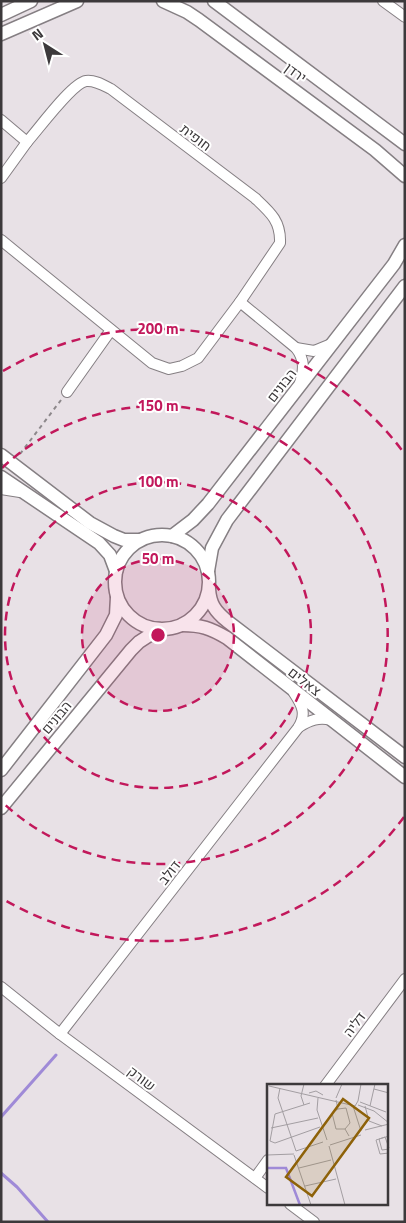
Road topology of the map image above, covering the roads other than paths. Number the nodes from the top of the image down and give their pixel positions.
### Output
1 (32, 1) edge
2 (77, 1) edge
3 (163, 1) edge
4 (214, 1) edge
5 (383, 1) edge
6 (1, 15) edge
7 (405, 17) edge
8 (1, 34) edge
9 (1, 120) edge
10 (27, 142) junction
11 (405, 144) edge
12 (405, 176) edge
13 (1, 178) edge
14 (1, 240) edge
15 (405, 245) edge
16 (405, 286) edge
17 (240, 302) junction
18 (111, 330) junction
19 (332, 344) junction
20 (296, 348) junction
21 (299, 388) junction
22 (67, 392) road end
23 (1, 455) edge
24 (1, 477) edge
25 (1, 489) edge
26 (24, 494) junction
27 (172, 536) junction
28 (140, 540) junction
29 (116, 571) junction
30 (208, 571) junction
31 (209, 589) junction
32 (117, 595) junction
33 (179, 625) junction
34 (159, 629) junction
35 (292, 690) junction
36 (332, 720) junction
37 (298, 728) junction
38 (405, 757) edge
39 (1, 770) edge
40 (405, 777) edge
41 (1, 808) edge
42 (405, 979) edge
43 (1, 987) edge
44 (60, 1034) junction
45 (326, 1084) edge
46 (267, 1161) edge
47 (255, 1178) junction
48 (267, 1187) edge
49 (293, 1206) edge
50 (314, 1222) edge

1 - 6 street
2 - 8 street
3 - 12 street, ירדן
4 - 11 street, ירדן
5 - 7 street
9 - 10 street
10 - 13 street, חופית
10 - 17 street, חופית
14 - 18 street, חופית
15 - 19 street, הבונים
16 - 30 street
17 - 18 street, חופית
17 - 20 street
18 - 22 street
19 - 20 street
19 - 21 street, הבונים
20 - 21 street
21 - 27 street, הבונים
23 - 28 street
24 - 26 street
25 - 26 street
26 - 29 street
27 - 28 street
27 - 30 street
28 - 29 street
29 - 32 street
30 - 31 street
31 - 33 street
31 - 38 street, צאלים
32 - 34 street
32 - 39 street, הבונים
33 - 34 street
33 - 35 street, צאלים
34 - 41 street, הבונים
35 - 36 street, צאלים
35 - 37 street, דולב
36 - 37 street, דולב
36 - 40 street, צאלים
37 - 44 street, דולב
42 - 45 street, דליה
43 - 44 street, שורק
44 - 47 street, שורק
46 - 47 street
47 - 48 street, שורק
49 - 50 street

